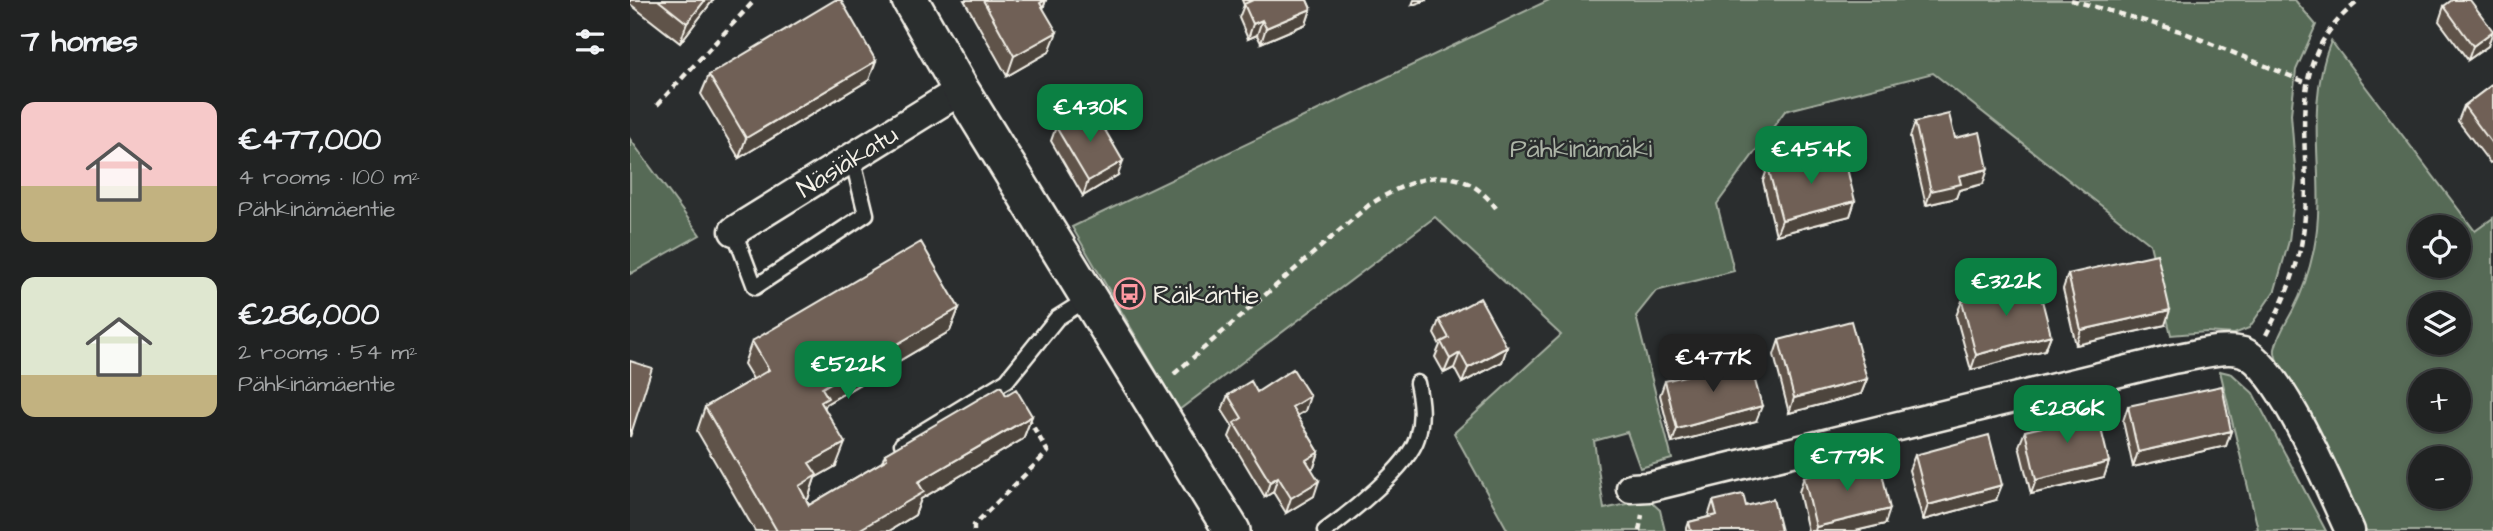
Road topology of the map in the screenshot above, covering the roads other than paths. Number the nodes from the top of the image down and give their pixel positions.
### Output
1 (910, 0) edge
2 (961, 90) junction
3 (852, 158) junction
4 (734, 231) joint
5 (1089, 298) junction
6 (1417, 383) dead end
7 (889, 452) edge
8 (1631, 488) dead end
9 (1232, 531) edge
10 (1325, 531) edge
11 (2350, 531) edge

1 - 2 street
2 - 3 street, Näsiäkatu
2 - 5 street
3 - 4 street, Näsiäkatu
3 - 4 lane
5 - 7 lane
5 - 9 street
6 - 10 lane
8 - 11 street

